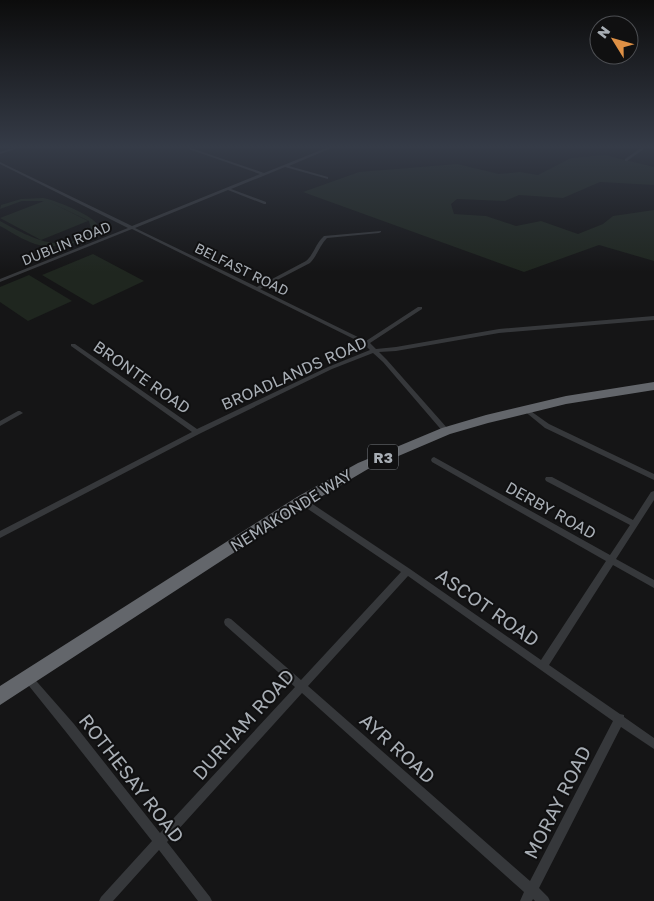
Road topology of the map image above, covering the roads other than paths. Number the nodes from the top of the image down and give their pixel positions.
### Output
1 (51, 188) edge
2 (228, 189) joint
3 (265, 202) dead end
4 (132, 228) junction
5 (378, 232) dead end
6 (0, 282) edge
7 (257, 289) junction
8 (420, 308) dead end
9 (654, 318) edge
10 (366, 343) junction
11 (72, 345) dead end
12 (373, 351) junction
13 (650, 388) edge
14 (525, 409) junction
15 (20, 413) dead end
16 (0, 424) edge
17 (196, 432) junction
18 (446, 432) junction
19 (434, 460) dead end
20 (549, 478) dead end
21 (654, 478) edge
22 (654, 494) edge
23 (302, 501) junction
24 (634, 524) junction
25 (0, 535) edge
26 (612, 560) junction
27 (408, 571) junction
28 (654, 584) edge
29 (228, 622) dead end
30 (543, 665) junction
31 (28, 678) junction
32 (301, 686) junction
33 (0, 696) edge
34 (620, 720) junction
35 (654, 744) edge
36 (158, 842) junction
37 (531, 890) junction
38 (104, 901) edge
39 (206, 901) edge
40 (526, 901) edge
41 (544, 901) edge

1 - 4 street, BELFAST ROAD
2 - 3 street
2 - 4 street, DUBLIN ROAD
4 - 6 street, DUBLIN ROAD
4 - 7 street, BELFAST ROAD
5 - 7 street
7 - 10 street, BELFAST ROAD
8 - 10 street
9 - 12 street, BROADLANDS ROAD
10 - 12 street, BELFAST ROAD
11 - 17 street, BRONTE ROAD
12 - 17 street, BROADLANDS ROAD
12 - 18 street, BELFAST ROAD
13 - 14 highway, NEMAKONDE WAY / R3
14 - 18 highway, NEMAKONDE WAY / R3
14 - 21 street
15 - 16 street
17 - 25 street, BROADLANDS ROAD
18 - 23 highway, NEMAKONDE WAY / R3
19 - 26 street, DERBY ROAD
20 - 24 street
22 - 24 street
23 - 27 street, ASCOT ROAD
23 - 31 highway, NEMAKONDE WAY / R3
24 - 26 street
26 - 28 street, DERBY ROAD
26 - 30 street
27 - 30 street, ASCOT ROAD
27 - 32 street, DURHAM ROAD
29 - 32 street, AYR ROAD
30 - 34 street, ASCOT ROAD
31 - 33 highway, NEMAKONDE WAY / R3
31 - 36 street, ROTHESAY ROAD
32 - 36 street, DURHAM ROAD
32 - 37 street, AYR ROAD
34 - 35 street, ASCOT ROAD
34 - 37 street, MORAY ROAD
36 - 38 street, DURHAM ROAD
36 - 39 street, ROTHESAY ROAD
37 - 40 street, MORAY ROAD
37 - 41 street, AYR ROAD

